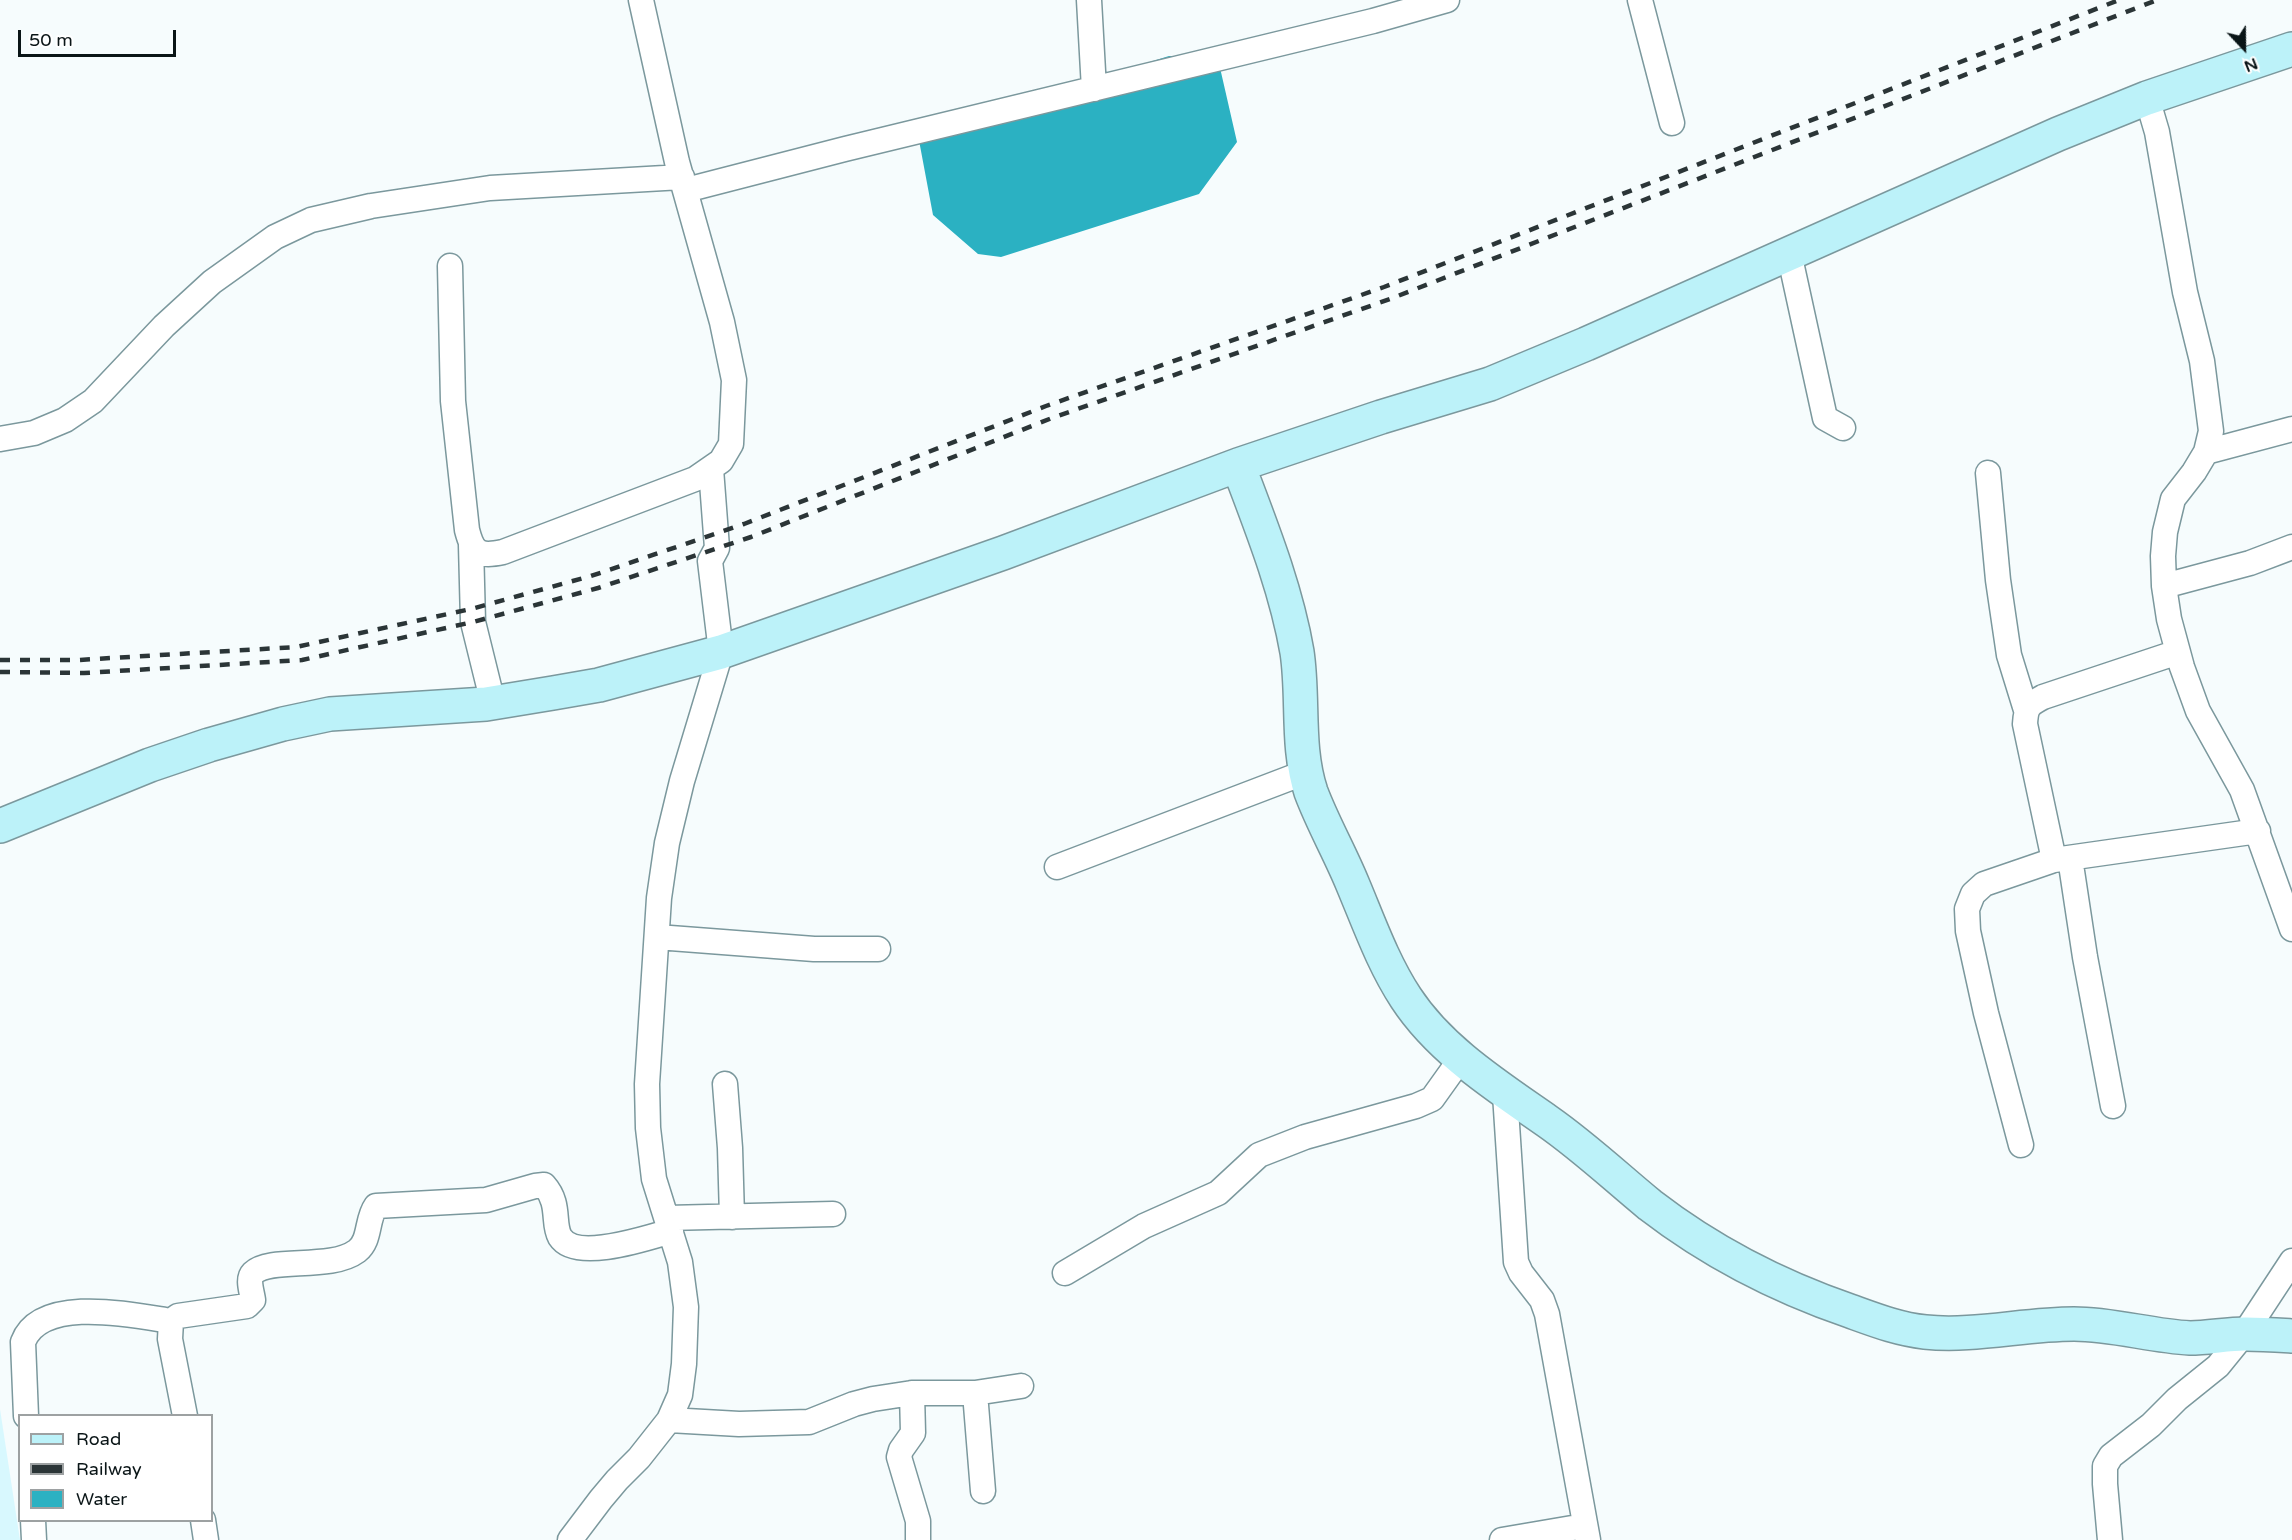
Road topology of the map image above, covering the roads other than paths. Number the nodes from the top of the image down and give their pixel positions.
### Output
1 (641, 0) edge
2 (1089, 0) edge
3 (1447, 0) edge
4 (1640, 0) edge
5 (2292, 48) edge
6 (1094, 89) junction
7 (2147, 98) junction
8 (1672, 123) dead end
9 (684, 184) junction
10 (1788, 253) junction
11 (450, 266) dead end
12 (1844, 428) dead end
13 (2292, 429) edge
14 (0, 439) edge
15 (2206, 452) junction
16 (1238, 465) junction
17 (711, 469) junction
18 (1988, 473) dead end
19 (471, 545) junction
20 (2292, 547) edge
21 (2164, 586) junction
22 (721, 652) junction
23 (2178, 652) junction
24 (493, 703) junction
25 (2026, 710) junction
26 (1306, 772) junction
27 (0, 826) edge
28 (2258, 831) junction
29 (2062, 859) junction
30 (1057, 867) dead end
31 (2292, 929) edge
32 (657, 938) junction
33 (878, 949) dead end
34 (1462, 1057) junction
35 (725, 1084) dead end
36 (1505, 1094) junction
37 (2113, 1106) dead end
38 (2021, 1145) dead end
39 (833, 1214) dead end
40 (732, 1217) junction
41 (669, 1224) junction
42 (2292, 1261) edge
43 (1065, 1273) dead end
44 (171, 1321) junction
45 (2244, 1334) junction
46 (2292, 1336) edge
47 (1021, 1386) dead end
48 (912, 1393) junction
49 (975, 1393) junction
50 (26, 1414) edge
51 (185, 1414) edge
52 (669, 1420) junction
53 (982, 1491) dead end
54 (33, 1522) edge
55 (203, 1522) edge
56 (1586, 1533) edge
57 (34, 1540) edge
58 (206, 1540) edge
59 (570, 1540) edge
60 (918, 1540) edge
61 (1502, 1540) edge
62 (2110, 1540) edge

1 - 9 street
2 - 6 street
3 - 6 street
4 - 8 street
5 - 7 street
6 - 9 street
7 - 10 street
7 - 15 street
9 - 14 street
9 - 17 street
10 - 12 street
10 - 16 street
11 - 19 street
13 - 15 street
15 - 21 street
16 - 22 street
16 - 26 street
17 - 19 street
17 - 22 street
18 - 25 street
19 - 24 street
20 - 21 street
21 - 23 street
22 - 24 street
22 - 32 street
23 - 25 street
23 - 28 street
24 - 27 street
25 - 29 street
26 - 30 street
26 - 34 street
28 - 29 street
28 - 31 street
29 - 37 street
29 - 38 street
32 - 33 street
32 - 41 street
34 - 36 street
34 - 43 street
35 - 40 street
36 - 45 street
36 - 56 street
39 - 40 street
40 - 41 street
41 - 44 street
41 - 52 street
42 - 45 street
44 - 50 street
44 - 51 street
45 - 46 street
45 - 62 street
47 - 49 street
48 - 49 street
48 - 52 street
48 - 60 street
49 - 53 street
52 - 59 street
54 - 57 street
55 - 58 street
56 - 61 street

